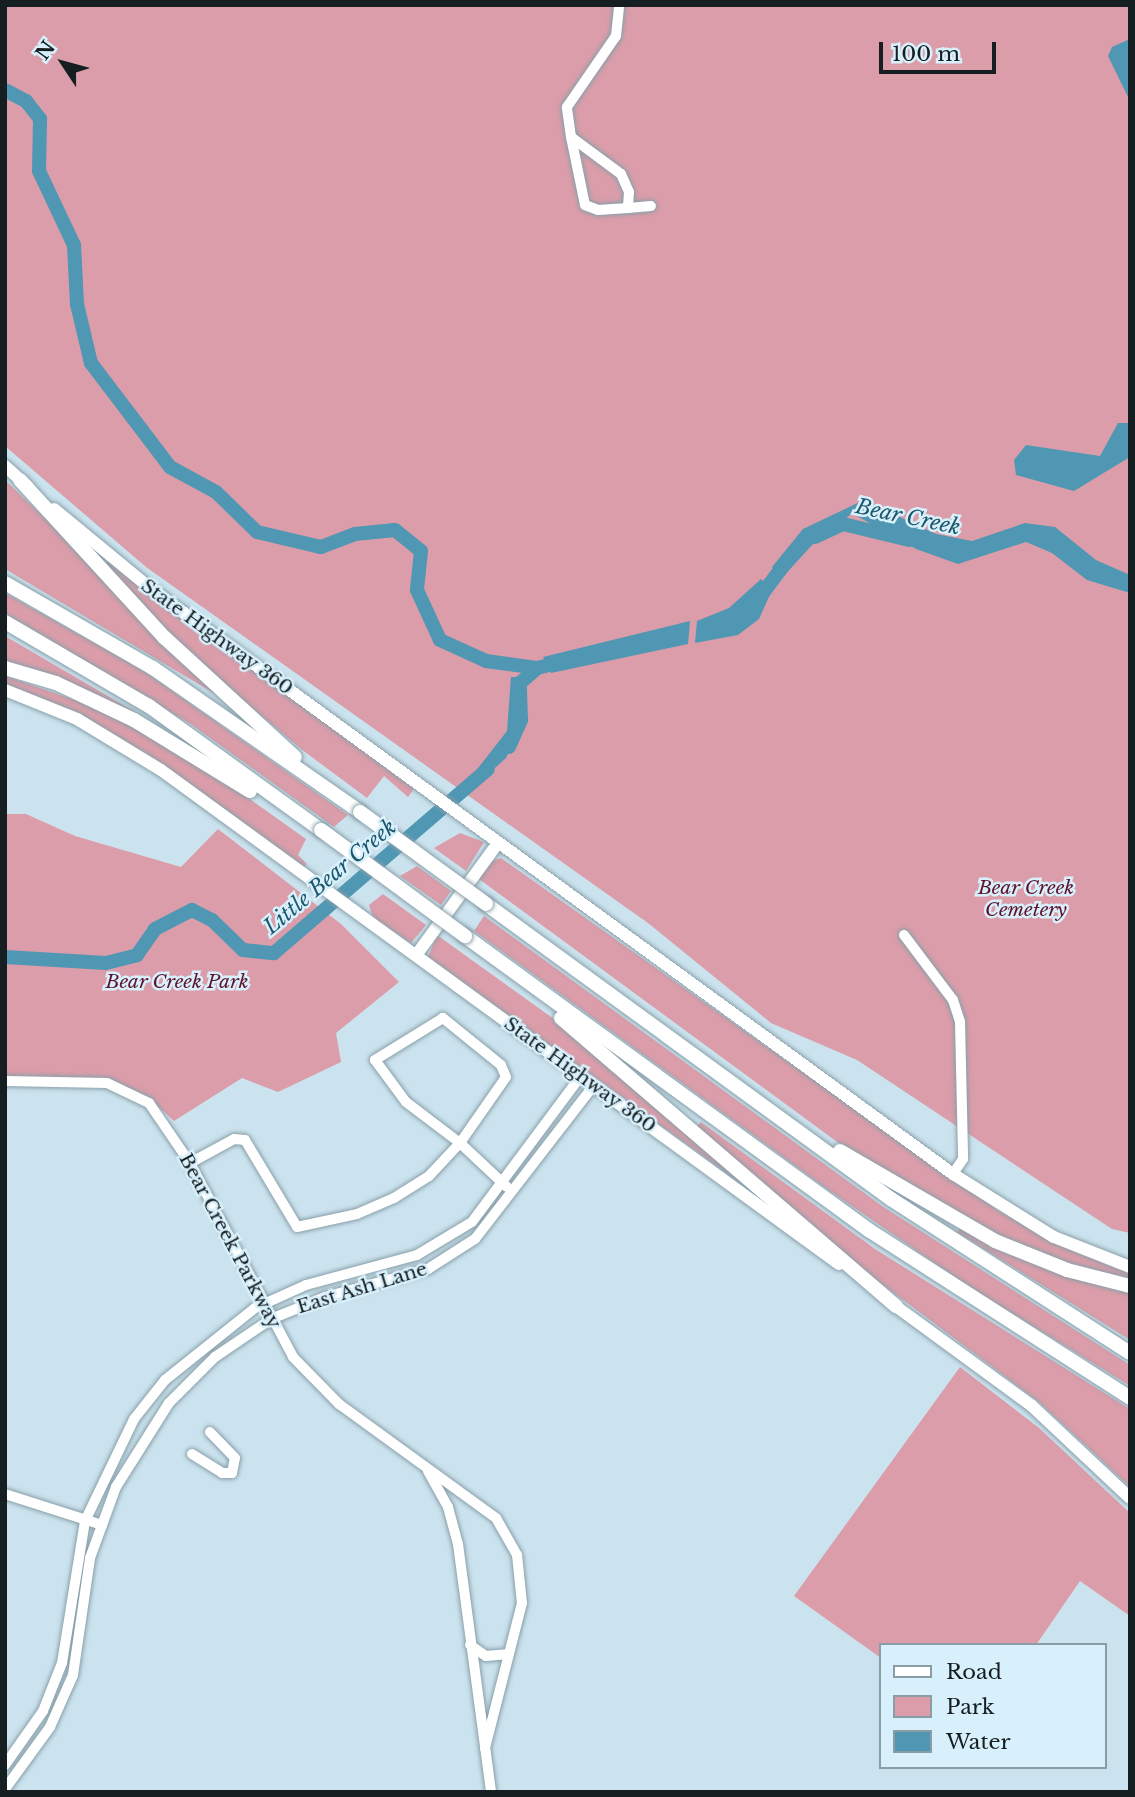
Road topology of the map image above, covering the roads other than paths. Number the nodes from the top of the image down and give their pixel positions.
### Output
1 (619, 5) edge
2 (571, 137) junction
3 (651, 206) dead end
4 (628, 208) junction
5 (5, 466) edge
6 (20, 480) junction
7 (5, 583) edge
8 (5, 622) edge
9 (5, 668) edge
10 (5, 690) edge
11 (312, 776) junction
12 (293, 811) junction
13 (498, 843) junction
14 (904, 935) dead end
15 (416, 954) junction
16 (498, 961) junction
17 (580, 1076) junction
18 (5, 1081) edge
19 (594, 1085) junction
20 (810, 1140) junction
21 (460, 1143) junction
22 (190, 1163) junction
23 (953, 1174) junction
24 (502, 1183) junction
25 (515, 1193) junction
26 (1130, 1267) edge
27 (346, 1273) junction
28 (1130, 1286) edge
29 (350, 1289) junction
30 (263, 1305) junction
31 (896, 1306) junction
32 (271, 1320) junction
33 (1130, 1353) edge
34 (1130, 1398) edge
35 (210, 1432) dead end
36 (192, 1454) dead end
37 (428, 1470) junction
38 (5, 1494) edge
39 (1130, 1498) edge
40 (85, 1521) junction
41 (102, 1525) junction
42 (68, 1644) junction
43 (470, 1645) junction
44 (80, 1648) junction
45 (509, 1654) junction
46 (485, 1748) junction
47 (5, 1765) edge
48 (5, 1789) edge
49 (491, 1792) edge

1 - 2 street
2 - 4 street
2 - 4 street
3 - 4 street
5 - 6 main road, State Highway 360
6 - 11 highway
6 - 13 main road, State Highway 360
7 - 11 highway
8 - 12 highway
9 - 12 highway
10 - 15 main road, State Highway 360
11 - 20 highway, bridge
12 - 16 highway, bridge
13 - 15 main road
13 - 23 main road, State Highway 360
14 - 23 street
15 - 17 main road, State Highway 360
16 - 31 highway
16 - 34 highway
17 - 19 main road, State Highway 360
17 - 24 street, East Ash Lane
18 - 22 street, Bear Creek Parkway
19 - 25 street, East Ash Lane
19 - 31 main road, State Highway 360
20 - 28 highway
20 - 33 highway
21 - 21 street
21 - 22 street
21 - 24 street
22 - 30 street, Bear Creek Parkway
23 - 26 main road, State Highway 360
24 - 25 street
24 - 27 street, East Ash Lane
25 - 29 street, East Ash Lane
27 - 29 street
27 - 30 street, East Ash Lane
29 - 32 street, East Ash Lane
30 - 32 street, Bear Creek Parkway
30 - 40 street, East Ash Lane
31 - 39 main road, State Highway 360
32 - 37 street, Bear Creek Parkway
32 - 41 street, East Ash Lane
35 - 36 street
37 - 43 street, Bear Creek Parkway
37 - 45 street, Bear Creek Parkway
38 - 40 street
40 - 41 street
40 - 42 street, East Ash Lane
41 - 44 street, East Ash Lane
42 - 44 street
42 - 47 street, East Ash Lane
43 - 45 street
43 - 46 street, Bear Creek Parkway
44 - 48 street, East Ash Lane
45 - 46 street, Bear Creek Parkway
46 - 49 street, Bear Creek Parkway

